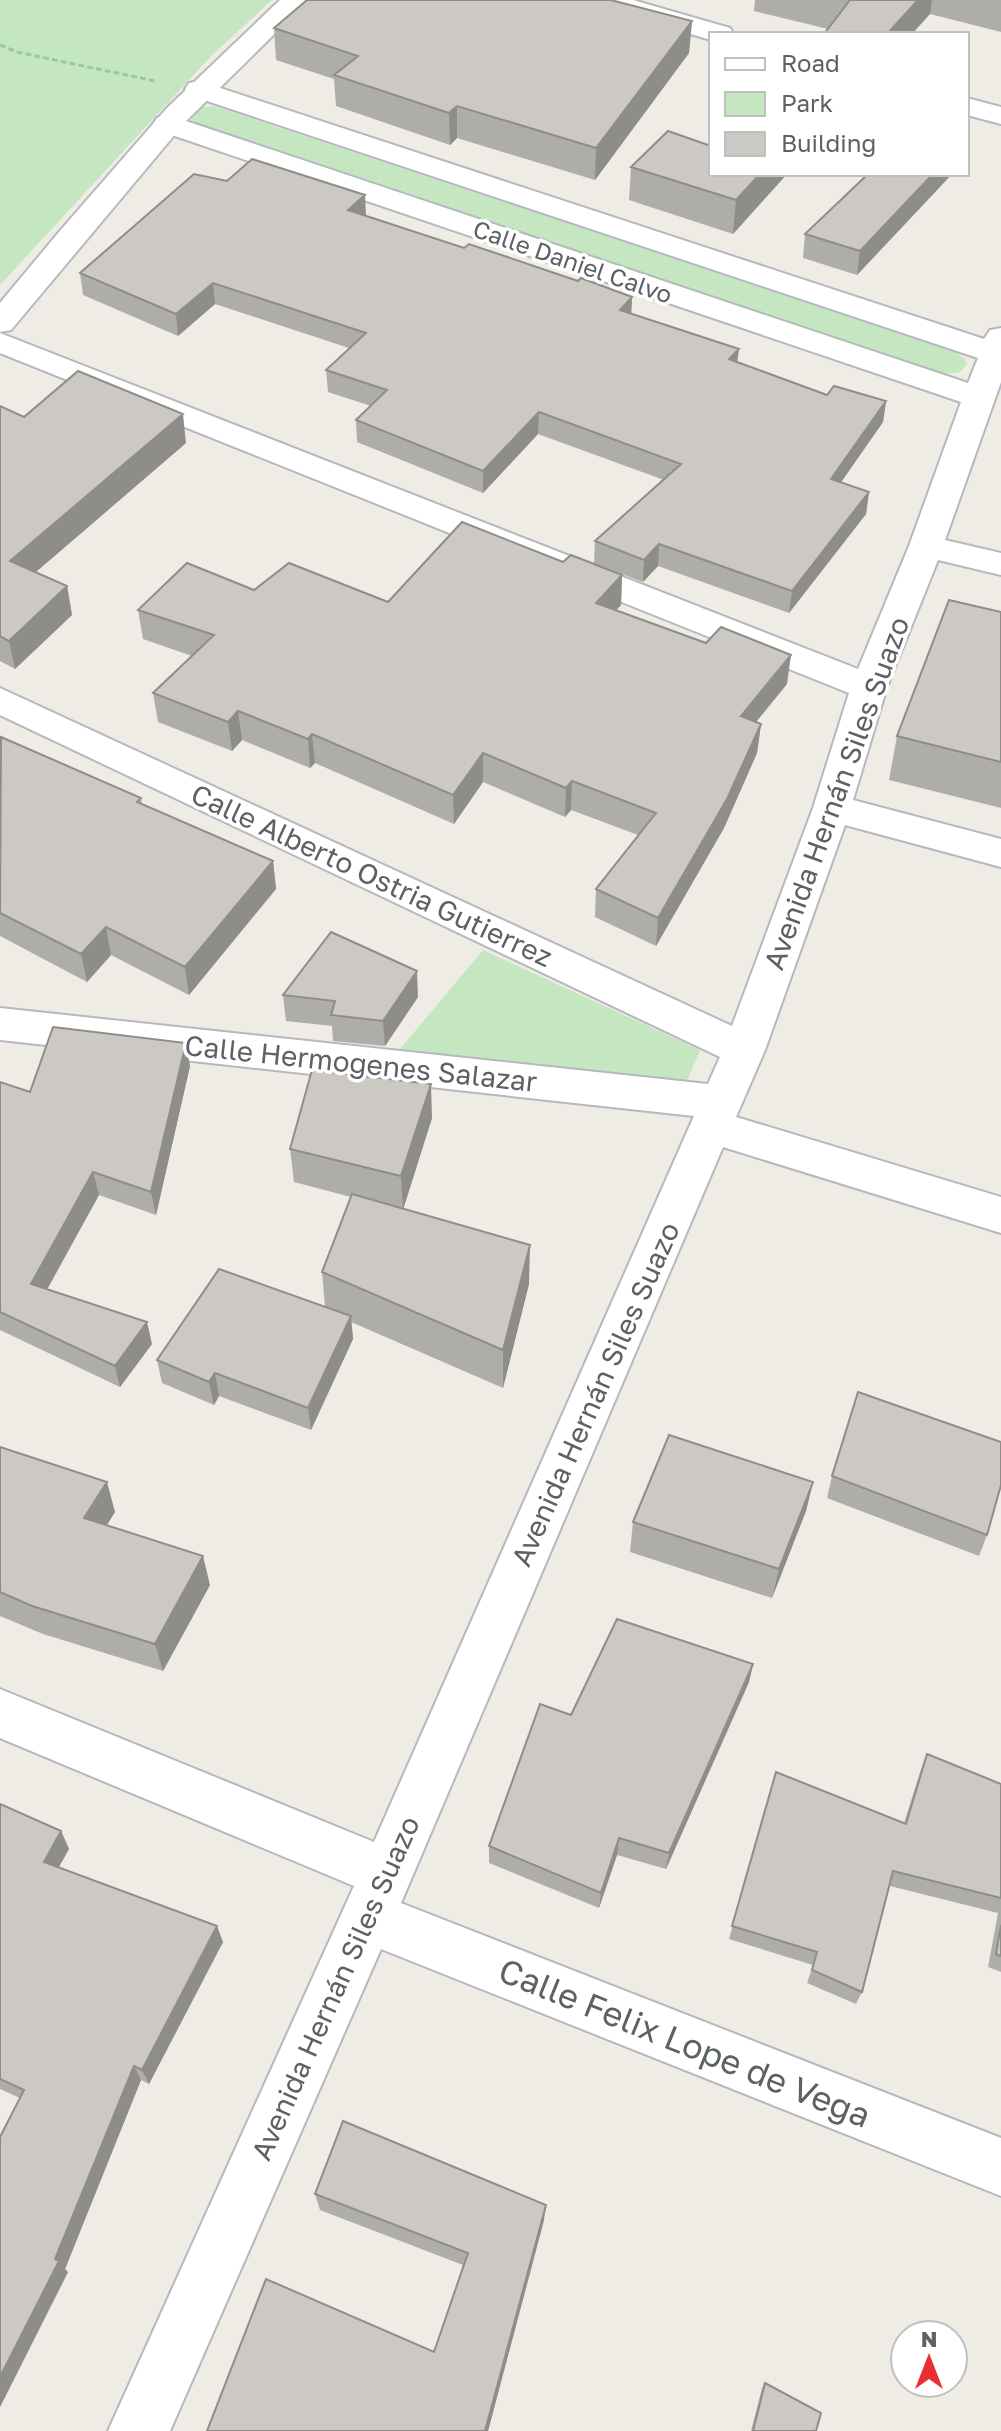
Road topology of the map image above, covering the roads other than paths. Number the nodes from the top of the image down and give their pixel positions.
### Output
1 (296, 0) edge
2 (604, 0) edge
3 (713, 32) edge
4 (199, 89) junction
5 (969, 107) edge
6 (1001, 116) edge
7 (167, 124) junction
8 (0, 323) edge
9 (0, 342) edge
10 (998, 345) edge
11 (980, 398) junction
12 (926, 546) junction
13 (1001, 564) edge
14 (869, 687) junction
15 (0, 700) edge
16 (832, 808) junction
17 (1001, 853) edge
18 (0, 1024) edge
19 (744, 1050) junction
20 (717, 1114) junction
21 (1001, 1215) edge
22 (0, 1713) edge
23 (377, 1895) junction
24 (1001, 2167) edge
25 (139, 2431) edge

1 - 4 street
2 - 3 street
4 - 7 street
4 - 10 street, Calle Daniel Calvo
5 - 6 street
7 - 8 street
7 - 11 street, Calle Daniel Calvo
9 - 14 street
10 - 11 street, Avenida Hernán Siles Suazo
11 - 12 street, Avenida Hernán Siles Suazo
12 - 13 street
12 - 14 street, Avenida Hernán Siles Suazo
14 - 16 street, Avenida Hernán Siles Suazo
15 - 19 street, Calle Alberto Ostria Gutierrez
16 - 17 street
16 - 19 street, Avenida Hernán Siles Suazo
18 - 20 street, Calle Hermogenes Salazar
19 - 20 street, Avenida Hernán Siles Suazo
20 - 21 street, Calle Hermogenes Salazar
20 - 23 street, Avenida Hernán Siles Suazo
22 - 23 street, Calle Felix Lope de Vega
23 - 24 street, Calle Felix Lope de Vega
23 - 25 street, Avenida Hernán Siles Suazo

